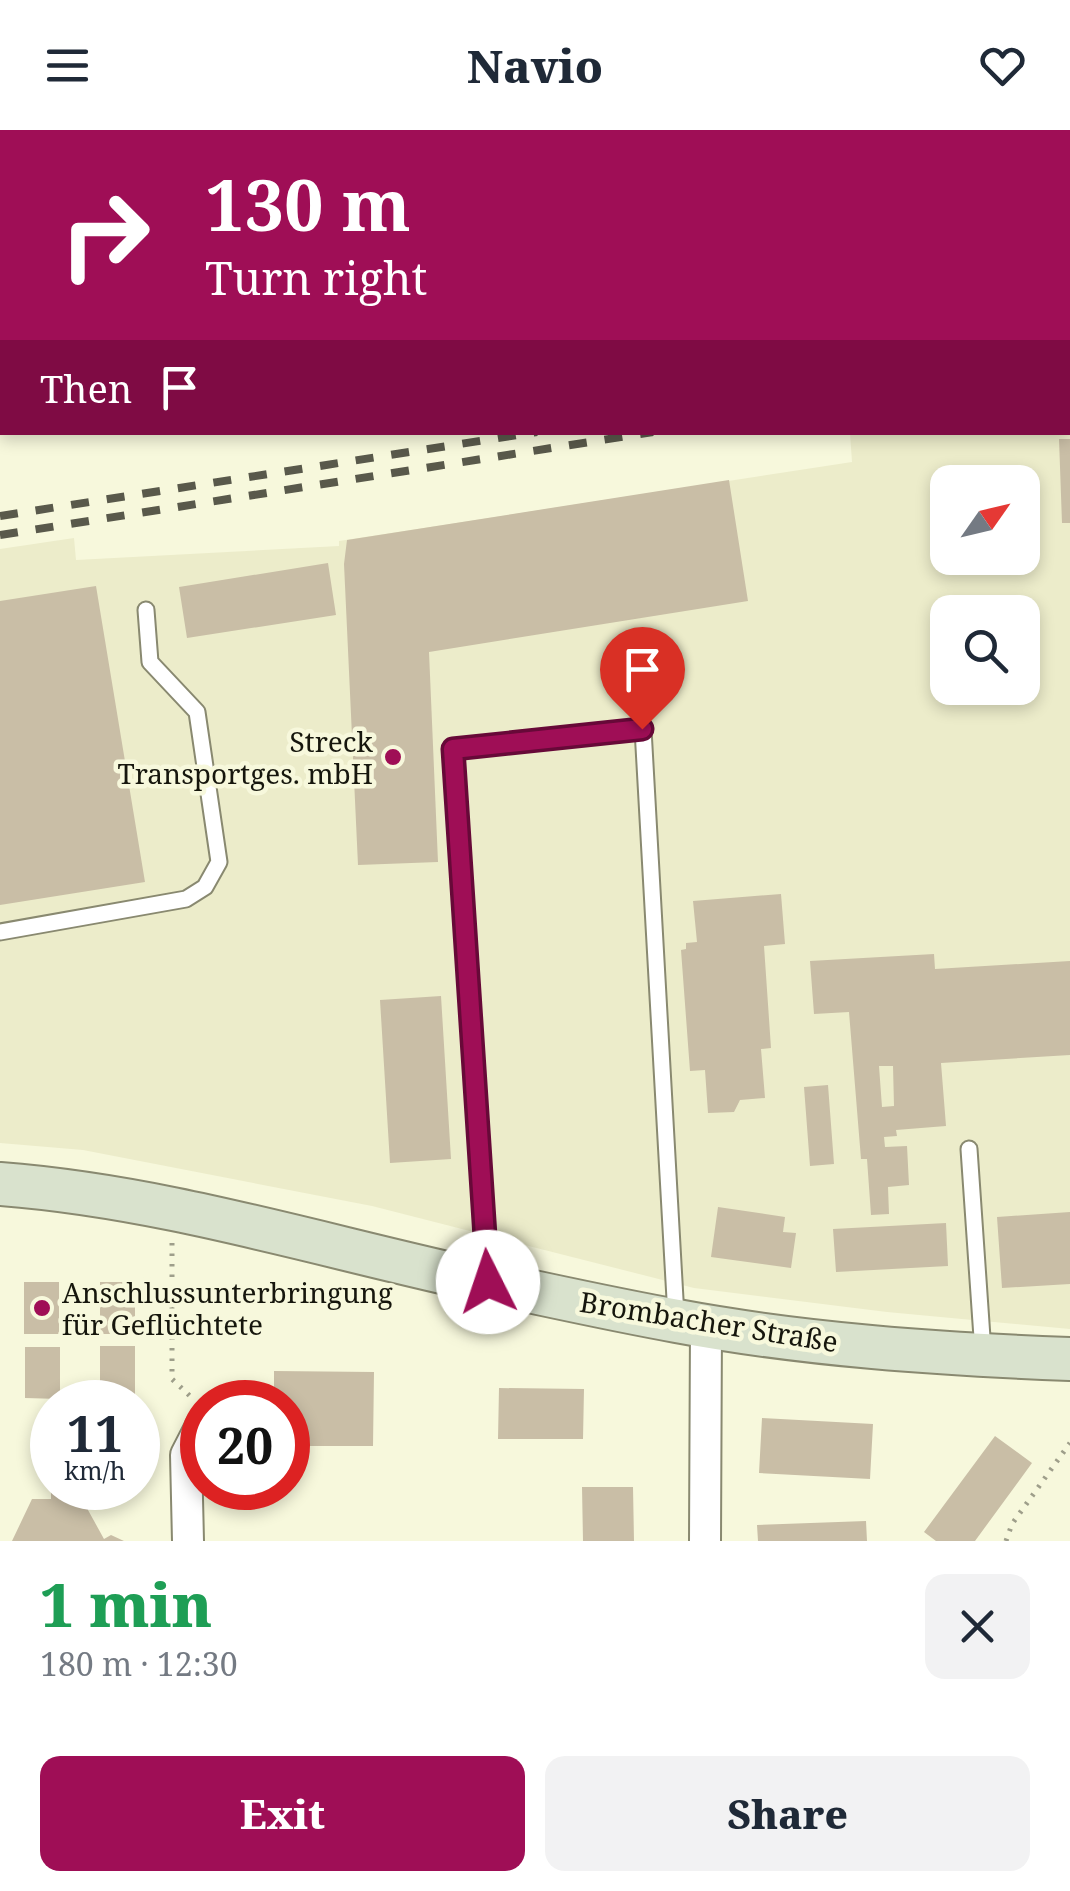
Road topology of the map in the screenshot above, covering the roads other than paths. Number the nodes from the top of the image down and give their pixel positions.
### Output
1 (146, 610) dead end
2 (0, 932) edge
3 (969, 1148) dead end
4 (0, 1184) edge
5 (488, 1282) junction
6 (691, 1324) junction
7 (984, 1356) junction
8 (1070, 1359) edge
9 (187, 1510) edge
10 (188, 1541) edge
11 (705, 1541) edge

1 - 2 lane
3 - 7 lane
4 - 5 main road, Brombacher Straße
5 - 6 main road, Brombacher Straße
5 - 6 lane
6 - 7 main road, Brombacher Straße
6 - 11 street
7 - 8 main road, Brombacher Straße
9 - 10 street

